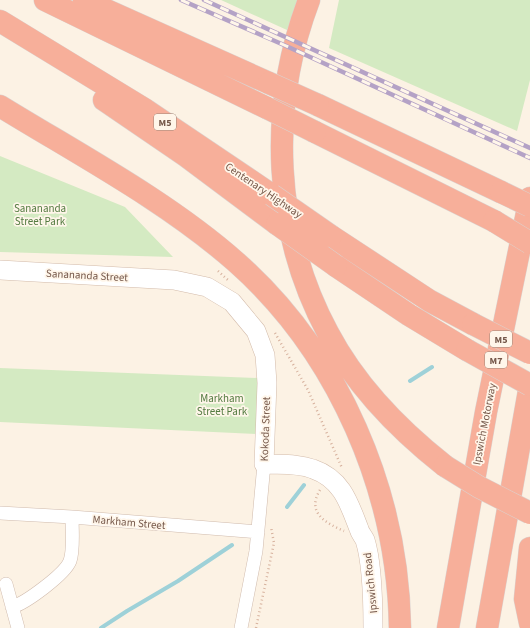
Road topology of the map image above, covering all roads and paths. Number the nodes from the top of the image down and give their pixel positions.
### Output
1 (45, 0) edge
2 (84, 0) edge
3 (309, 0) edge
4 (0, 21) edge
5 (55, 54) junction
6 (0, 106) edge
7 (530, 198) edge
8 (530, 206) edge
9 (530, 243) edge
10 (0, 270) edge
11 (174, 280) joint
12 (530, 353) edge
13 (530, 385) edge
14 (264, 459) junction
15 (324, 484) dead end
16 (0, 513) edge
17 (530, 513) edge
18 (72, 517) junction
19 (271, 526) dead end
20 (258, 532) junction
21 (364, 539) junction
22 (530, 548) edge
23 (6, 584) dead end
24 (12, 606) junction
25 (530, 623) edge
26 (18, 628) edge
27 (241, 628) edge
28 (256, 628) edge
29 (373, 628) edge
30 (400, 628) edge
31 (448, 628) edge
32 (487, 628) edge

1 - 9 highway, bridge
2 - 8 highway, bridge
3 - 17 highway, bridge
4 - 5 highway, Centenary Highway / M5
5 - 12 highway, Centenary Highway / M5, bridge
5 - 13 highway, bridge
6 - 30 highway
7 - 31 highway, Ipswich Motorway / M7
10 - 11 street, Sanananda Street
11 - 14 street, Kokoda Street
13 - 32 highway
14 - 20 street, Kokoda Street
14 - 21 street, Ipswich Road
15 - 21 path
16 - 18 street, Markham Street
18 - 20 street, Markham Street
18 - 24 street
19 - 28 path
20 - 27 street, Kokoda Street
21 - 29 street, Ipswich Road
22 - 25 highway
23 - 24 street
24 - 26 street

